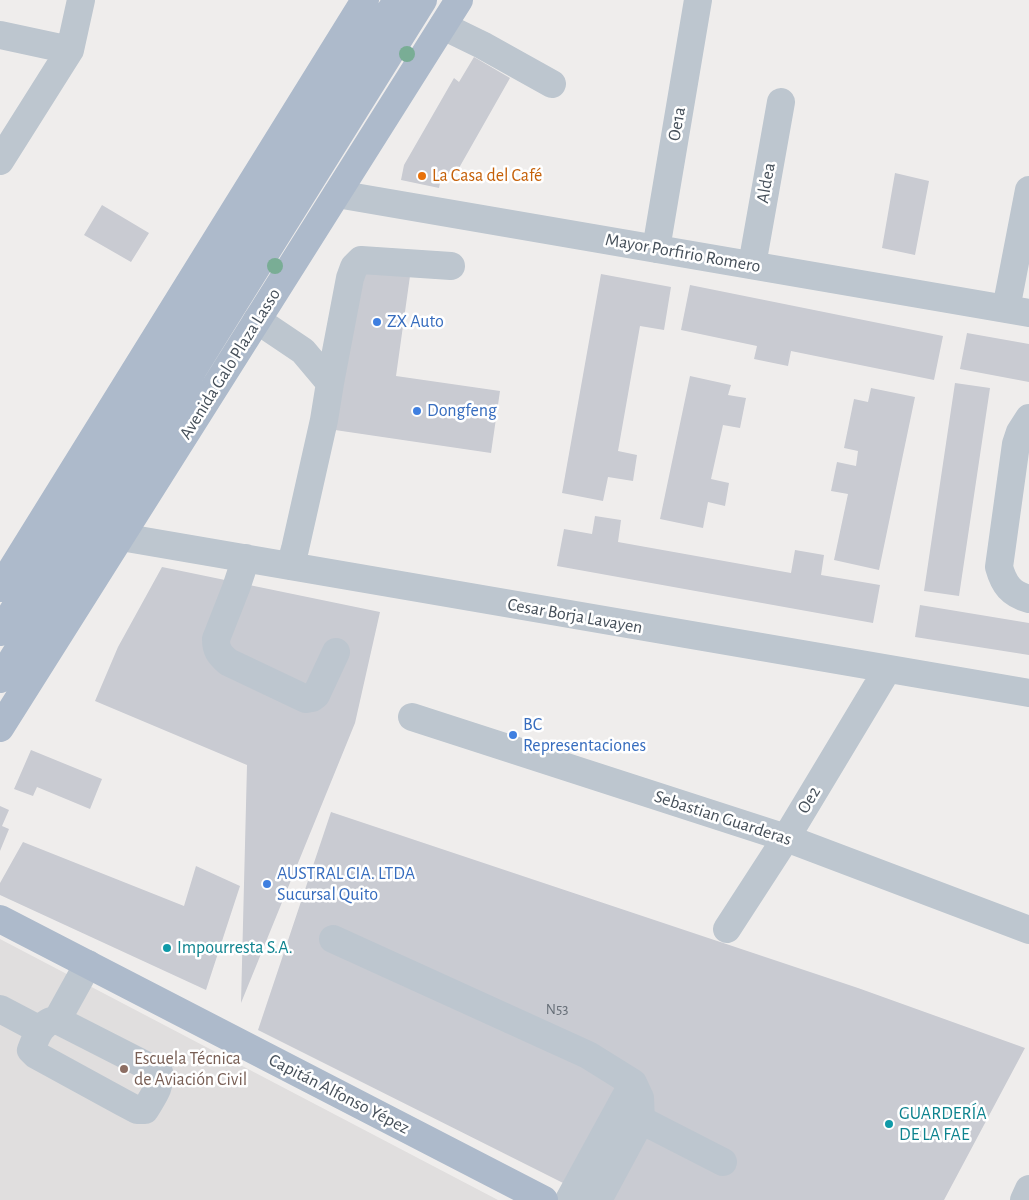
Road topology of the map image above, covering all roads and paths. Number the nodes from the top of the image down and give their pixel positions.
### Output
1 (81, 0) edge
2 (365, 0) edge
3 (397, 0) edge
4 (423, 0) edge
5 (459, 0) edge
6 (698, 0) edge
7 (442, 26) junction
8 (0, 35) edge
9 (70, 50) junction
10 (552, 84) dead end
11 (781, 102) dead end
12 (0, 161) edge
13 (1029, 190) edge
14 (337, 194) junction
15 (656, 249) junction
16 (752, 265) junction
17 (451, 266) dead end
18 (1017, 311) edge
19 (257, 320) junction
20 (330, 383) junction
21 (1029, 418) edge
22 (120, 537) junction
23 (246, 558) junction
24 (290, 566) junction
25 (0, 588) edge
26 (1029, 599) edge
27 (0, 632) edge
28 (336, 652) dead end
29 (887, 670) junction
30 (0, 679) edge
31 (1029, 693) edge
32 (412, 717) dead end
33 (0, 728) edge
34 (786, 838) junction
35 (0, 918) edge
36 (727, 928) dead end
37 (1029, 930) edge
38 (333, 939) dead end
39 (88, 964) junction
40 (0, 1009) edge
41 (633, 1083) junction
42 (641, 1120) junction
43 (723, 1162) dead end
44 (1029, 1188) edge
45 (544, 1200) edge
46 (569, 1200) edge
47 (598, 1200) edge
48 (1024, 1200) edge

1 - 9 street
2 - 25 main road
3 - 27 main road
4 - 30 main road, Avenida Galo Plaza Lasso
5 - 7 main road, Avenida Galo Plaza Lasso
6 - 15 street, Oe1a
7 - 10 street
7 - 14 main road, Avenida Galo Plaza Lasso
8 - 9 street
9 - 12 street
11 - 16 street, Aldea
13 - 18 street
14 - 15 street, Mayor Porfirio Romero
14 - 19 main road, Avenida Galo Plaza Lasso
15 - 16 street, Mayor Porfirio Romero
16 - 18 street, Mayor Porfirio Romero
17 - 20 street
19 - 20 street
19 - 22 main road, Avenida Galo Plaza Lasso
20 - 24 street
21 - 26 street
22 - 23 street, Cesar Borja Lavayen
22 - 33 main road, Avenida Galo Plaza Lasso
23 - 24 street, Cesar Borja Lavayen
23 - 28 street
24 - 29 street, Cesar Borja Lavayen
29 - 31 street, Cesar Borja Lavayen
29 - 34 street, Oe2
32 - 34 street, Sebastian Guarderas
34 - 36 street, Oe2
34 - 37 street, Sebastian Guarderas
35 - 39 main road, Capitán Alfonso Yépez
38 - 41 street
39 - 40 street
39 - 45 main road, Capitán Alfonso Yépez
41 - 42 street
41 - 46 street
42 - 43 street
42 - 47 street
44 - 48 street

